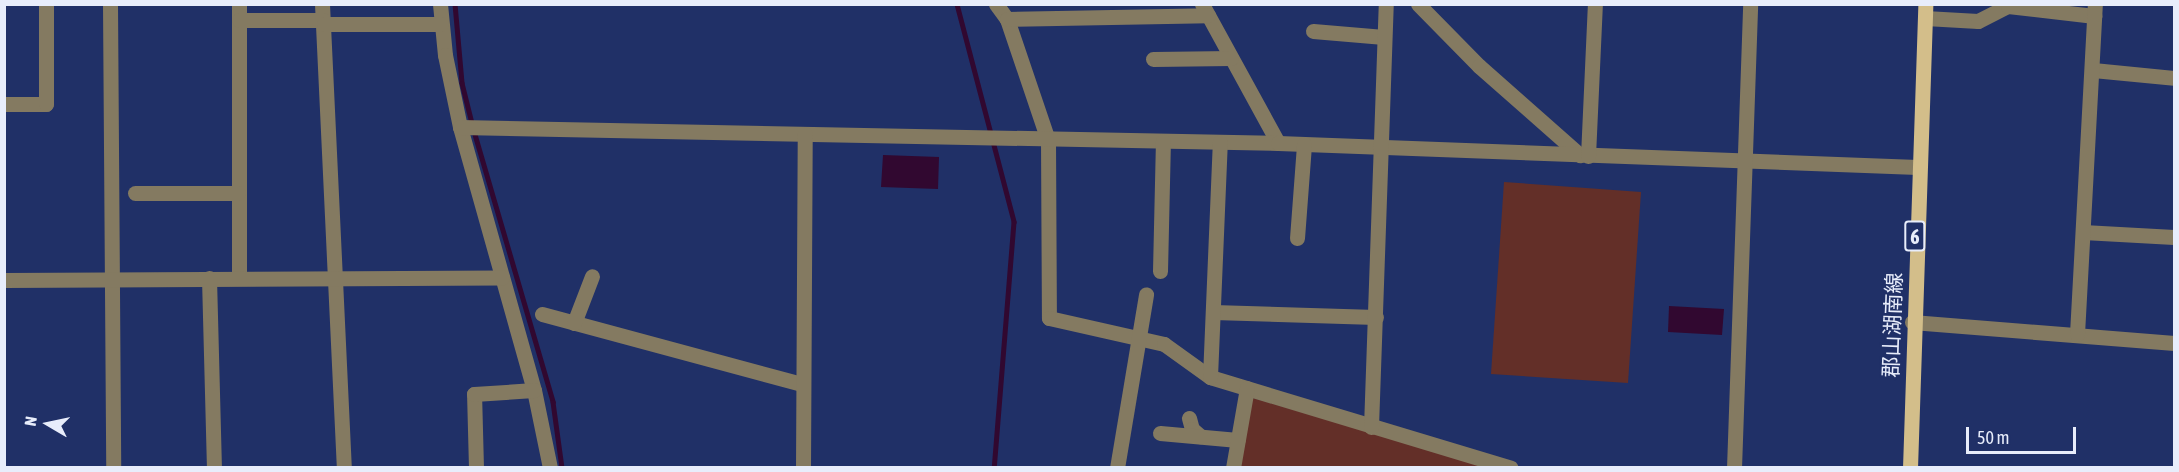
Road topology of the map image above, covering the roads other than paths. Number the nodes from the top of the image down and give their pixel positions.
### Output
1 (46, 4) edge
2 (110, 4) edge
3 (440, 4) edge
4 (996, 4) edge
5 (1386, 4) edge
6 (1418, 4) edge
7 (1594, 4) edge
8 (1750, 4) edge
9 (1205, 10) edge
10 (2095, 10) edge
11 (1925, 11) edge
12 (239, 12) edge
13 (323, 16) edge
14 (1007, 19) junction
15 (441, 24) junction
16 (1313, 31) dead end
17 (1384, 38) junction
18 (1231, 58) junction
19 (1153, 59) dead end
20 (2093, 70) junction
21 (2175, 78) edge
22 (4, 104) edge
23 (460, 127) junction
24 (805, 134) junction
25 (1048, 140) junction
26 (1163, 141) junction
27 (1220, 142) junction
28 (1278, 143) junction
29 (1304, 144) junction
30 (1380, 147) junction
31 (1584, 156) junction
32 (1746, 163) junction
33 (1918, 167) junction
34 (135, 193) dead end
35 (238, 193) junction
36 (2083, 232) junction
37 (2175, 237) edge
38 (1297, 238) dead end
39 (1160, 271) dead end
40 (334, 275) junction
41 (592, 276) dead end
42 (502, 277) junction
43 (113, 278) junction
44 (209, 278) junction
45 (239, 278) junction
46 (4, 280) edge
47 (1146, 294) dead end
48 (1213, 312) junction
49 (542, 314) dead end
50 (1376, 317) junction
51 (1912, 322) junction
52 (574, 323) junction
53 (2077, 334) junction
54 (1137, 337) junction
55 (2175, 343) edge
56 (1210, 377) junction
57 (801, 384) junction
58 (1247, 388) junction
59 (534, 390) junction
60 (1189, 418) dead end
61 (1371, 427) junction
62 (1160, 433) dead end
63 (1200, 436) junction
64 (1238, 440) junction
65 (113, 468) edge
66 (214, 468) edge
67 (344, 468) edge
68 (476, 468) edge
69 (550, 468) edge
70 (803, 468) edge
71 (1117, 468) edge
72 (1233, 468) edge
73 (1511, 468) edge
74 (1734, 468) edge
75 (1910, 468) edge

1 - 22 street
2 - 43 street
3 - 15 street
4 - 14 street
5 - 17 street
6 - 31 street
7 - 31 street
8 - 32 street
9 - 14 street
9 - 18 street
10 - 11 street
10 - 20 street
11 - 33 main road, 郡山湖南線 / 6
12 - 13 street
12 - 35 street
13 - 15 street
13 - 40 street
14 - 25 street
15 - 23 street
16 - 17 street
17 - 30 street
18 - 19 street
18 - 28 street
20 - 21 street
20 - 36 street
23 - 24 street
23 - 42 street
24 - 25 street
24 - 57 street
25 - 26 street
25 - 54 street
26 - 27 street
26 - 39 street
27 - 28 street
27 - 48 street
28 - 29 street
29 - 30 street
29 - 38 street
30 - 31 street
30 - 50 street
31 - 32 street
32 - 33 street
32 - 74 street
33 - 51 main road, 郡山湖南線 / 6
34 - 35 street
35 - 45 street
36 - 37 street
36 - 53 street
40 - 42 street
40 - 45 street
40 - 67 street
41 - 52 street
42 - 59 street
43 - 44 street
43 - 46 street
43 - 65 street
44 - 45 street
44 - 66 street
47 - 54 street
48 - 50 street
48 - 56 street
49 - 52 street
50 - 61 street
51 - 53 street
51 - 75 main road, 郡山湖南線 / 6
52 - 57 street
53 - 55 street
54 - 56 street
54 - 71 street
56 - 58 street
57 - 70 street
58 - 61 street
58 - 64 street
59 - 68 street
59 - 69 street
60 - 63 street
61 - 73 street
62 - 63 street
63 - 64 street
64 - 72 street

